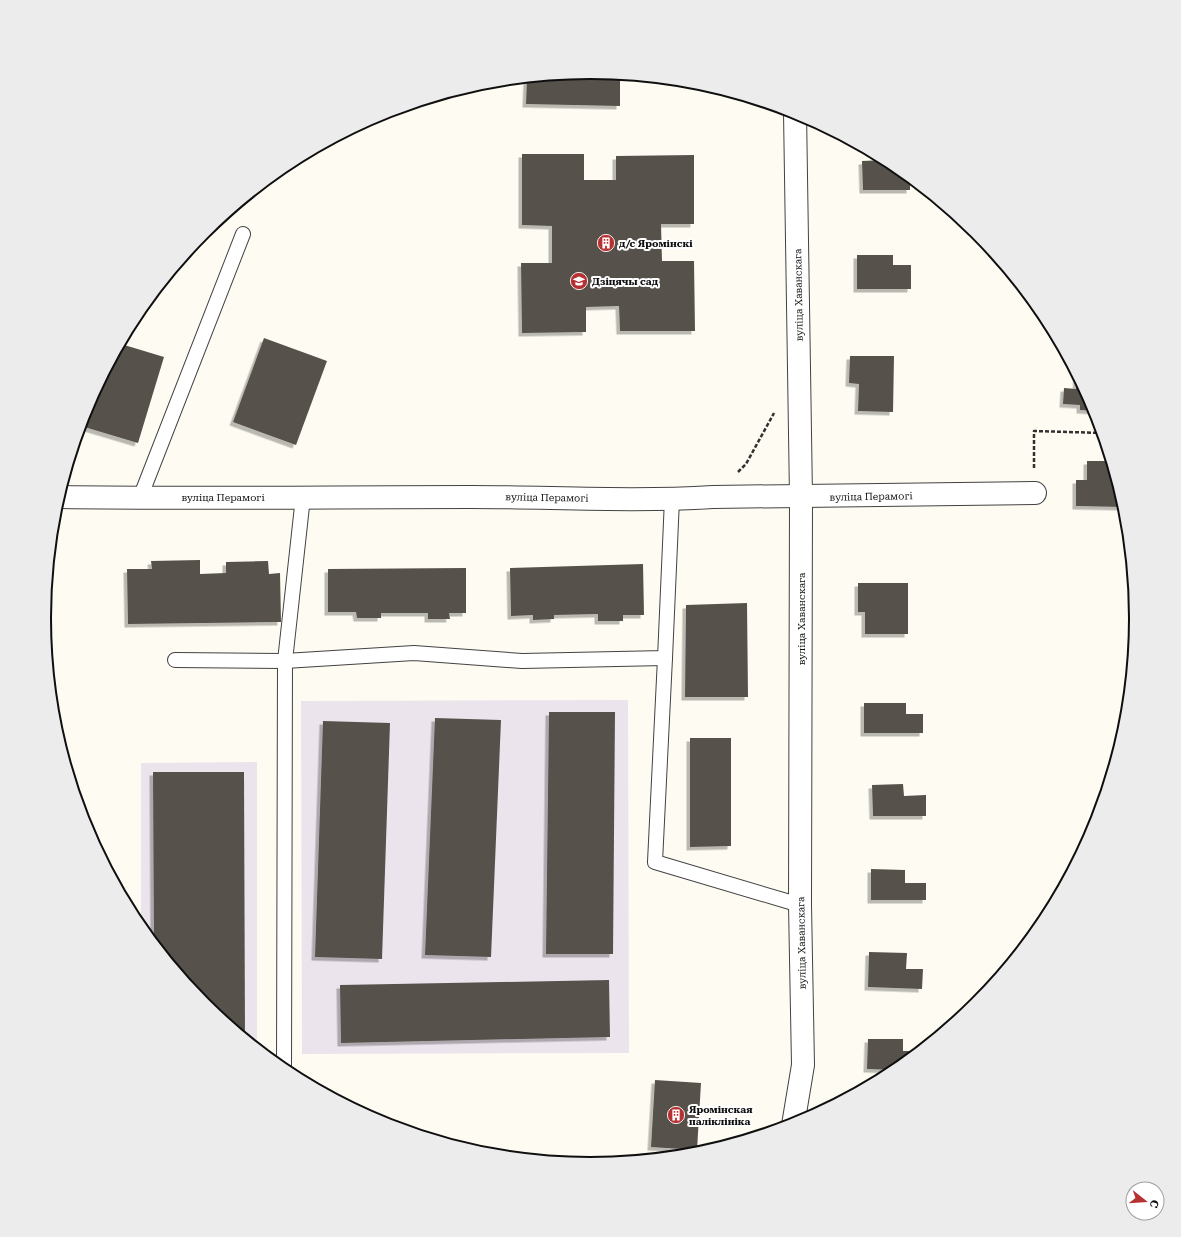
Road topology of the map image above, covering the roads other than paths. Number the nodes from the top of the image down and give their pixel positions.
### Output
1 (794, 119) edge
2 (243, 234) dead end
3 (1035, 493) road end
4 (303, 496) junction
5 (65, 497) edge
6 (801, 497) junction
7 (140, 498) junction
8 (672, 500) junction
9 (664, 658) junction
10 (175, 660) dead end
11 (285, 661) junction
12 (800, 905) junction
13 (284, 1062) edge
14 (794, 1118) edge

1 - 6 street, вуліца Хаванскага
2 - 7 lane
3 - 6 street, вуліца Перамогі
4 - 7 street, вуліца Перамогі
4 - 8 street, вуліца Перамогі
4 - 11 lane
5 - 7 street, вуліца Перамогі
6 - 8 street, вуліца Перамогі
6 - 12 street, вуліца Хаванскага
8 - 9 lane
9 - 11 lane
9 - 12 lane
10 - 11 lane
11 - 13 lane
12 - 14 street, вуліца Хаванскага

